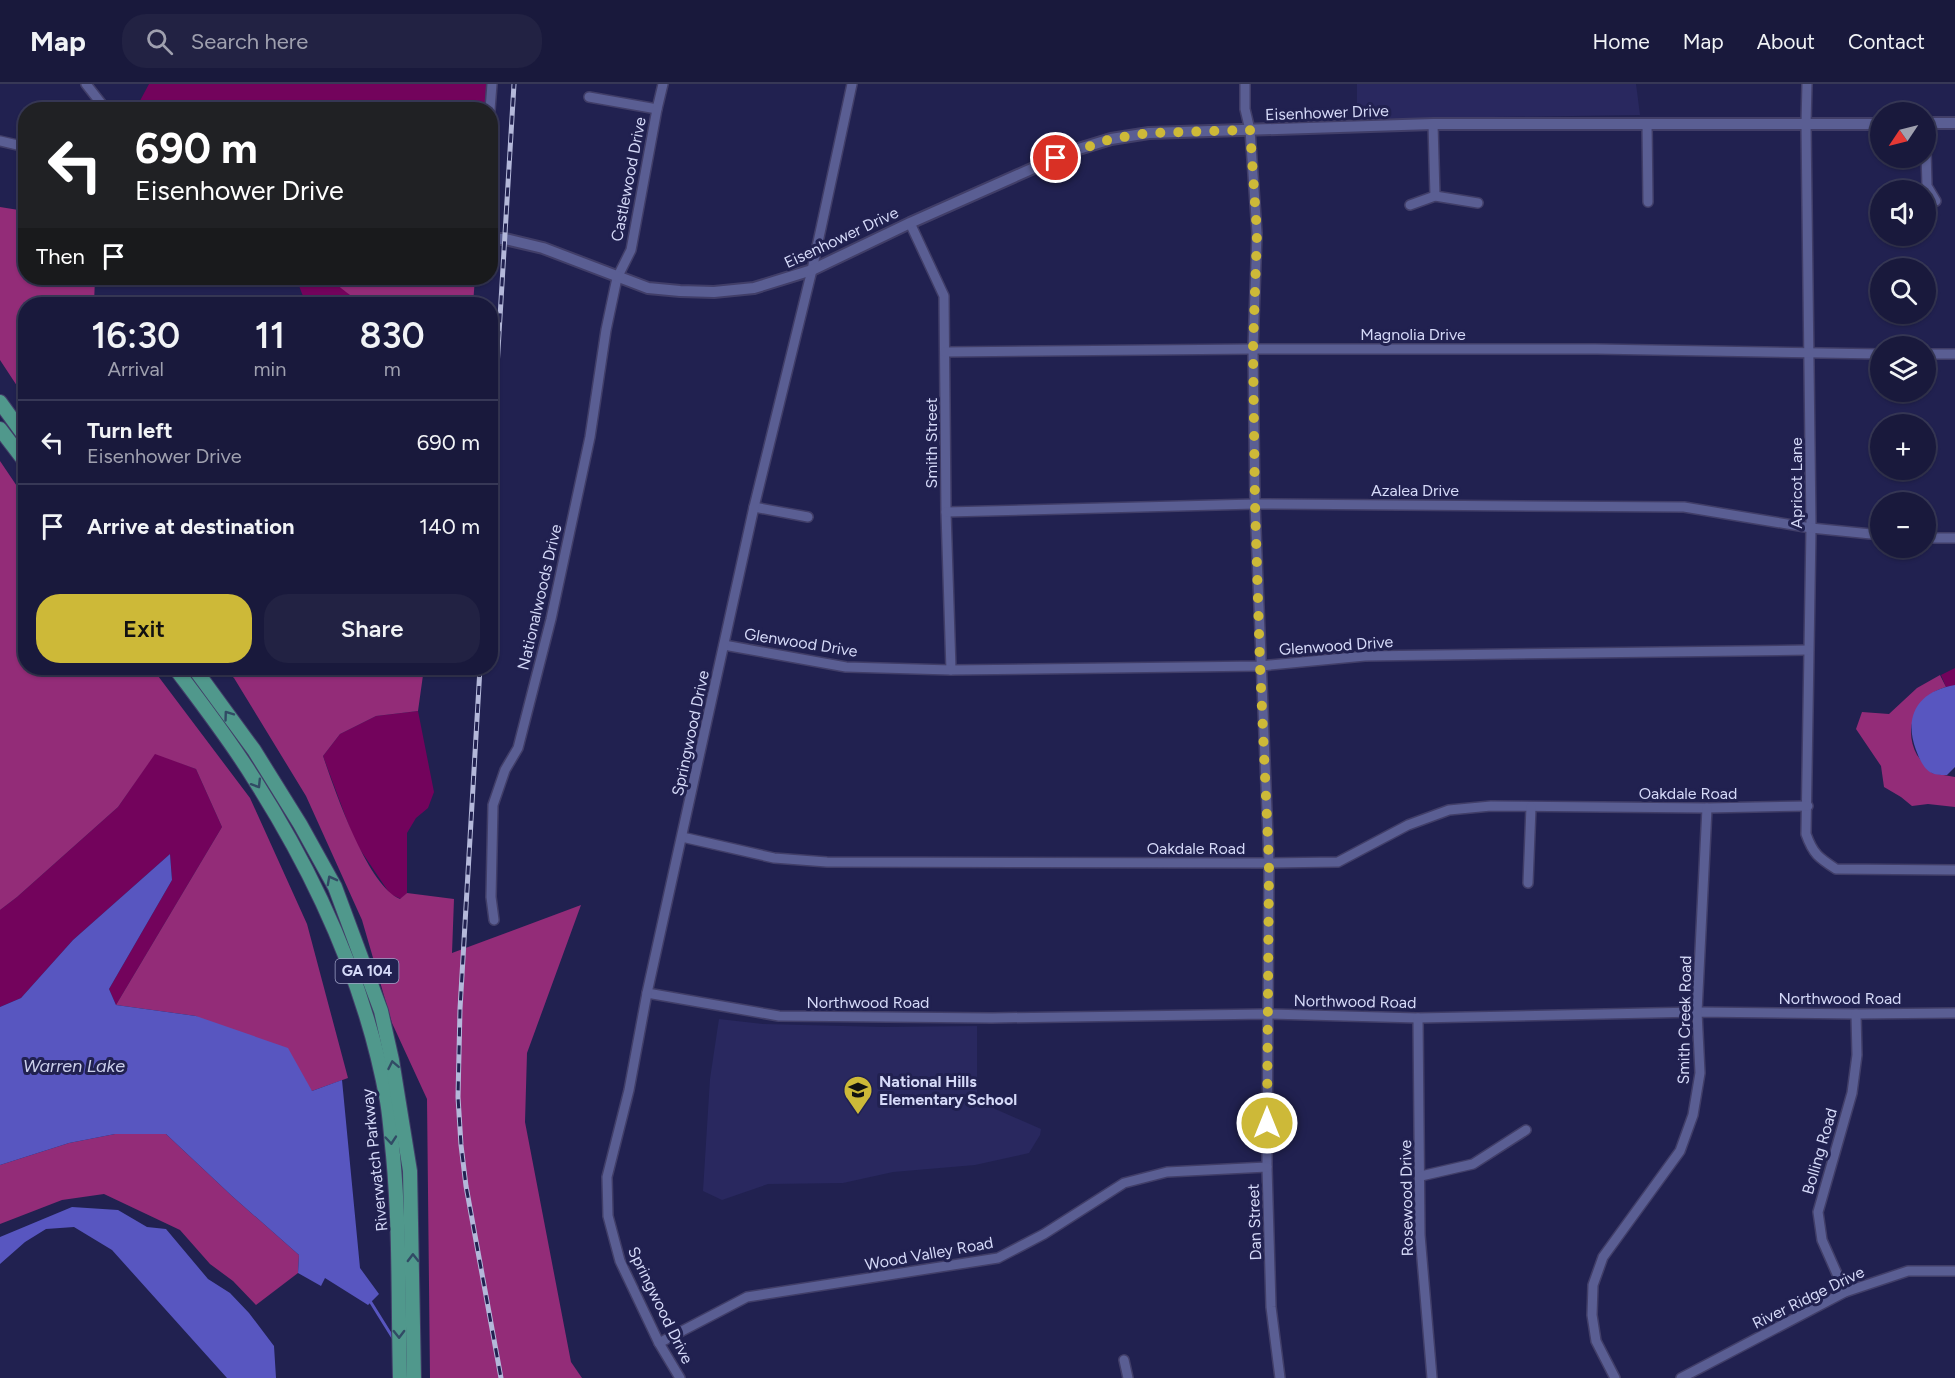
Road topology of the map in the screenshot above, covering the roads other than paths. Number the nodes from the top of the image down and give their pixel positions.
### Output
1 (86, 84) edge
2 (492, 84) edge
3 (663, 84) edge
4 (852, 84) edge
5 (1245, 84) edge
6 (1807, 84) edge
7 (589, 97) dead end
8 (100, 102) edge
9 (491, 102) edge
10 (657, 110) junction
11 (1936, 123) edge
12 (1955, 123) edge
13 (1433, 124) junction
14 (1647, 124) junction
15 (1806, 124) junction
16 (1870, 124) edge
17 (1250, 130) junction
18 (0, 141) edge
19 (18, 145) edge
20 (1435, 196) junction
21 (1648, 202) dead end
22 (1478, 204) dead end
23 (1410, 205) dead end
24 (910, 222) junction
25 (498, 239) edge
26 (812, 270) junction
27 (617, 278) junction
28 (1253, 349) junction
29 (945, 352) junction
30 (1810, 354) junction
31 (1870, 354) edge
32 (1936, 354) edge
33 (1955, 354) edge
34 (0, 402) edge
35 (18, 427) edge
36 (0, 429) edge
37 (18, 453) edge
38 (1255, 504) junction
39 (754, 507) junction
40 (946, 513) junction
41 (808, 517) dead end
42 (1811, 528) junction
43 (1870, 534) edge
44 (1936, 538) edge
45 (1955, 538) edge
46 (724, 645) junction
47 (1808, 650) junction
48 (1260, 666) junction
49 (951, 670) junction
50 (180, 675) edge
51 (199, 675) edge
52 (1808, 806) junction
53 (1531, 807) junction
54 (1707, 808) junction
55 (682, 837) junction
56 (1269, 863) junction
57 (1955, 870) edge
58 (1528, 883) dead end
59 (494, 920) dead end
60 (647, 993) junction
61 (1697, 1012) junction
62 (1955, 1013) edge
63 (1267, 1014) junction
64 (1856, 1014) junction
65 (1419, 1018) junction
66 (1527, 1130) dead end
67 (1267, 1167) junction
68 (1421, 1176) junction
69 (1955, 1271) edge
70 (1845, 1292) junction
71 (659, 1343) junction
72 (1124, 1360) dead end
73 (400, 1378) edge
74 (414, 1378) edge
75 (680, 1378) edge
76 (1128, 1378) edge
77 (1280, 1378) edge
78 (1432, 1378) edge
79 (1615, 1378) edge
80 (1681, 1378) edge

1 - 8 street
2 - 9 street
3 - 10 street, Castlewood Drive
4 - 26 street, Springwood Drive
5 - 17 street, Dan Street
6 - 15 street, Apricot Lane
7 - 10 street
10 - 27 street, Castlewood Drive
11 - 12 street
13 - 14 street, Eisenhower Drive
13 - 17 street, Eisenhower Drive
13 - 20 street
14 - 15 street, Eisenhower Drive
14 - 21 street
15 - 16 street, Eisenhower Drive
15 - 30 street, Apricot Lane
17 - 24 street, Eisenhower Drive
17 - 28 street, Dan Street
18 - 19 street
20 - 22 street
20 - 23 street
24 - 26 street, Eisenhower Drive
24 - 29 street, Smith Street
25 - 27 street, Eisenhower Drive
26 - 27 street, Eisenhower Drive
26 - 39 street, Springwood Drive
27 - 59 street, Nationalwoods Drive
28 - 29 street, Magnolia Drive
28 - 30 street, Magnolia Drive
28 - 38 street, Dan Street
29 - 40 street, Smith Street
30 - 31 street, Magnolia Drive
30 - 42 street, Apricot Lane
32 - 33 street
34 - 35 main road
36 - 37 main road
38 - 40 street, Azalea Drive
38 - 42 street, Azalea Drive
38 - 48 street, Dan Street
39 - 41 street
39 - 46 street, Springwood Drive
40 - 49 street, Smith Street
42 - 43 street, Azalea Drive
42 - 47 street, Apricot Lane
44 - 45 street
46 - 49 street, Glenwood Drive
46 - 55 street, Springwood Drive
47 - 48 street, Glenwood Drive
47 - 52 street, Apricot Lane
48 - 49 street, Glenwood Drive
48 - 56 street, Dan Street
50 -> 73 main road, Riverwatch Parkway / GA 104
74 -> 51 main road, Riverwatch Parkway / GA 104
52 - 54 street, Oakdale Road
52 - 57 street, Apricot Lane
53 - 54 street, Oakdale Road
53 - 56 street, Oakdale Road
53 - 58 street
54 - 61 street, Smith Creek Road
55 - 56 street, Oakdale Road
55 - 60 street, Springwood Drive
56 - 63 street, Dan Street
60 - 63 street, Northwood Road
60 - 71 street, Springwood Drive
61 - 64 street, Northwood Road
61 - 65 street, Northwood Road
61 - 79 street, Smith Creek Road
62 - 64 street, Northwood Road
63 - 65 street, Northwood Road
63 - 67 street, Dan Street
64 - 70 street, Bolling Road
65 - 68 street, Rosewood Drive
66 - 68 street
67 - 71 street, Wood Valley Road
67 - 77 street, Dan Street
68 - 78 street, Rosewood Drive
69 - 70 street, River Ridge Drive
70 - 80 street, River Ridge Drive
71 - 75 street, Springwood Drive
72 - 76 street

